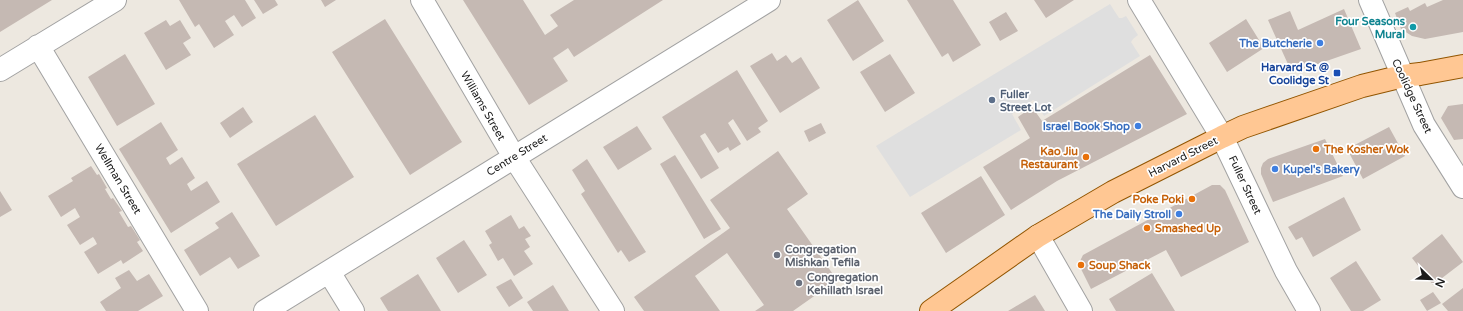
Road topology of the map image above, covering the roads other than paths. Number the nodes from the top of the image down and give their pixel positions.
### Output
1 (115, 0) edge
2 (422, 0) edge
3 (769, 0) edge
4 (1139, 0) edge
5 (1370, 0) edge
6 (38, 46) junction
7 (1463, 66) edge
8 (0, 70) edge
9 (1403, 76) junction
10 (1222, 137) junction
11 (514, 157) junction
12 (1463, 187) edge
13 (1038, 236) junction
14 (329, 272) junction
15 (197, 311) edge
16 (265, 311) edge
17 (353, 311) edge
18 (612, 311) edge
19 (931, 311) edge
20 (1081, 311) edge
21 (1309, 311) edge

1 - 6 street
2 - 11 street, Williams Street
3 - 11 street, Centre Street
4 - 10 street, Fuller Street
5 - 9 street, Coolidge Street
6 - 8 street
6 - 15 street, Wellman Street
7 - 9 main road, Harvard Street
9 - 10 main road, Harvard Street
9 - 12 street, Coolidge Street
10 - 13 main road, Harvard Street
10 - 21 street, Fuller Street
11 - 14 street, Centre Street
11 - 18 street, Williams Street
13 - 19 main road, Harvard Street
13 - 20 street
14 - 16 street, Centre Street
14 - 17 street

